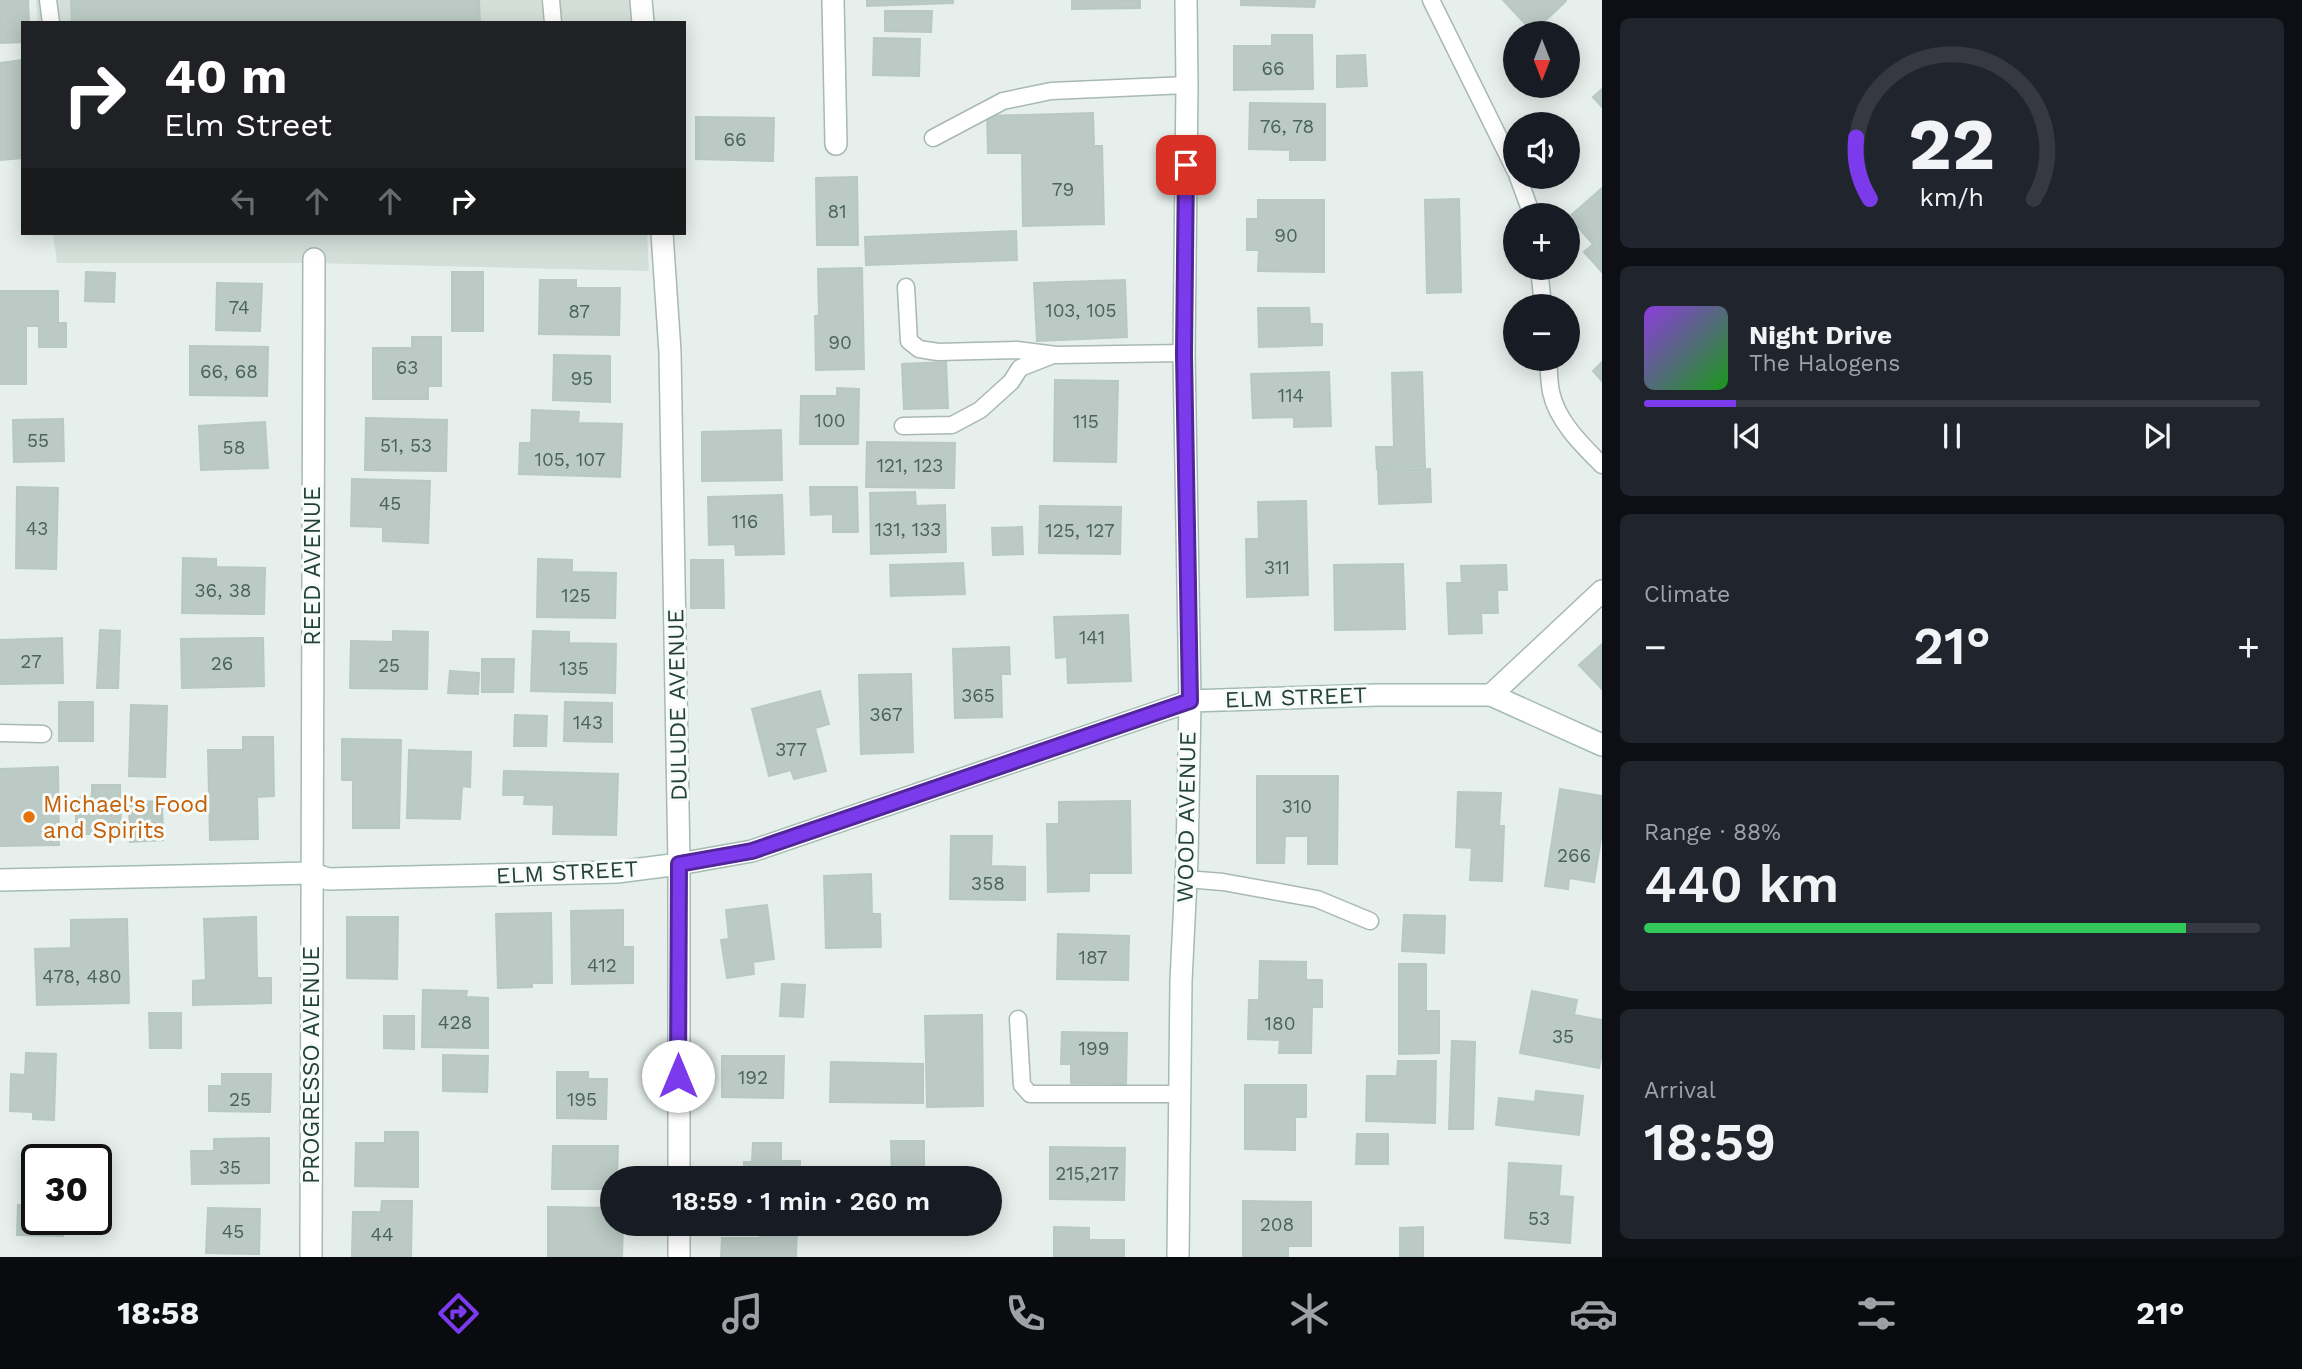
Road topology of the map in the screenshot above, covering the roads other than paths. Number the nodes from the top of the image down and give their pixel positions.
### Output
1 (48, 0) edge
2 (551, 0) edge
3 (641, 0) edge
4 (833, 0) edge
5 (1186, 0) edge
6 (1431, 0) edge
7 (51, 21) edge
8 (553, 21) edge
9 (643, 21) edge
10 (1187, 85) junction
11 (933, 138) dead end
12 (836, 144) dead end
13 (1503, 146) edge
14 (662, 235) edge
15 (314, 260) dead end
16 (906, 286) dead end
17 (1184, 354) junction
18 (1056, 355) junction
19 (1549, 371) edge
20 (903, 426) dead end
21 (1602, 465) edge
22 (1602, 591) edge
23 (1491, 695) junction
24 (1190, 701) junction
25 (0, 733) edge
26 (43, 734) dead end
27 (1602, 745) edge
28 (679, 864) junction
29 (311, 873) junction
30 (1186, 879) junction
31 (0, 880) edge
32 (1370, 921) dead end
33 (1018, 1019) dead end
34 (1180, 1094) junction
35 (679, 1166) edge
36 (679, 1236) edge
37 (311, 1257) edge
38 (679, 1257) edge
39 (1178, 1257) edge

1 - 7 lane
2 - 8 lane
3 - 9 street
4 - 12 street
5 - 10 street, WOOD AVENUE
6 - 13 lane
10 - 11 lane
10 - 17 street, WOOD AVENUE
14 - 28 street, DULUDE AVENUE
15 - 29 street, REED AVENUE
16 - 18 lane
17 - 18 lane
17 - 24 street, WOOD AVENUE
18 - 20 lane
19 - 21 lane
22 - 23 street
23 - 24 street, ELM STREET
23 - 27 street, ELM STREET
24 - 28 street, ELM STREET
24 - 30 street, WOOD AVENUE
25 - 26 lane
28 - 29 street, ELM STREET
28 - 35 street, DULUDE AVENUE
29 - 31 street, ELM STREET
29 - 37 street, PROGRESSO AVENUE
30 - 32 lane
30 - 34 street, WOOD AVENUE
33 - 34 lane
34 - 39 street, WOOD AVENUE
36 - 38 street

